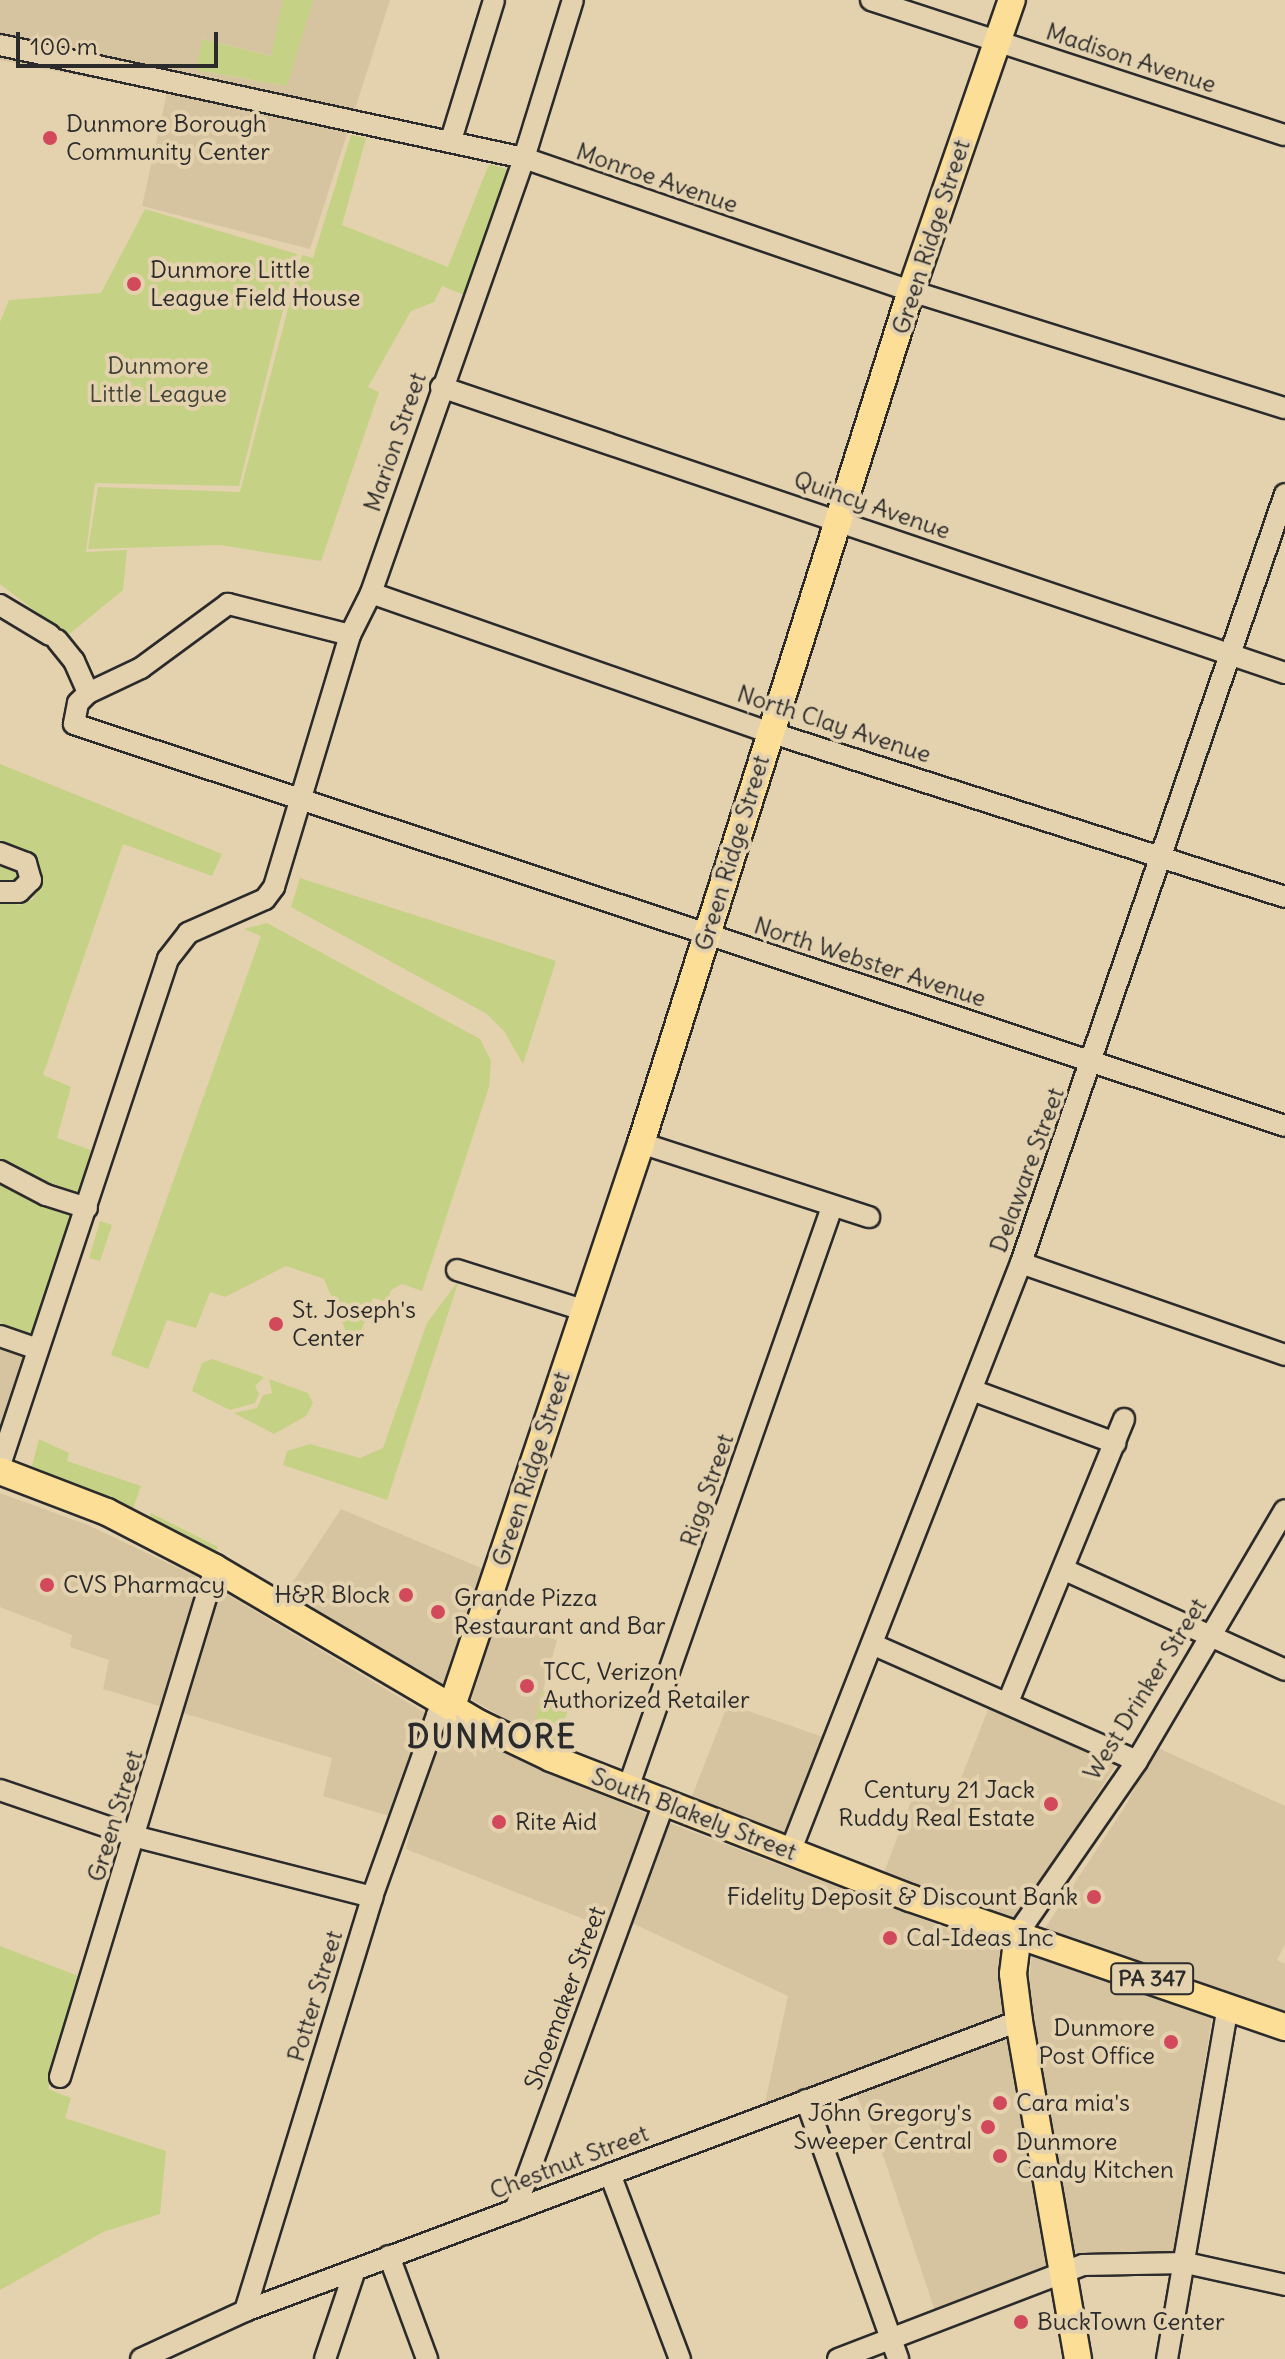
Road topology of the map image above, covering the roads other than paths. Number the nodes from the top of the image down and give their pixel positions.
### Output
1 (494, 0) edge
2 (573, 0) edge
3 (871, 0) edge
4 (1012, 0) edge
5 (997, 42) junction
6 (0, 45) edge
7 (1285, 135) edge
8 (451, 140) junction
9 (524, 158) junction
10 (911, 291) junction
11 (441, 387) junction
12 (1285, 408) edge
13 (1285, 494) edge
14 (838, 520) junction
15 (371, 593) junction
16 (0, 605) edge
17 (350, 635) junction
18 (1232, 655) junction
19 (1285, 673) edge
20 (88, 693) junction
21 (769, 732) junction
22 (302, 802) junction
23 (0, 853) edge
24 (1164, 857) junction
25 (0, 892) edge
26 (1285, 897) edge
27 (708, 937) junction
28 (1094, 1062) junction
29 (1285, 1126) edge
30 (641, 1143) junction
31 (0, 1171) edge
32 (832, 1207) junction
33 (87, 1208) junction
34 (869, 1217) dead end
35 (1021, 1263) junction
36 (457, 1270) dead end
37 (583, 1310) junction
38 (0, 1336) edge
39 (37, 1349) junction
40 (1285, 1355) edge
41 (972, 1390) junction
42 (1124, 1419) dead end
43 (1115, 1443) junction
44 (0, 1468) edge
45 (1285, 1510) edge
46 (215, 1568) junction
47 (1065, 1570) junction
48 (1210, 1633) junction
49 (874, 1645) junction
50 (1285, 1670) edge
51 (1008, 1702) junction
52 (452, 1706) junction
53 (1137, 1761) junction
54 (628, 1788) junction
55 (0, 1790) edge
56 (664, 1803) junction
57 (137, 1837) junction
58 (790, 1852) junction
59 (372, 1897) junction
60 (1018, 1933) junction
61 (1228, 2005) junction
62 (1019, 2021) junction
63 (1285, 2027) edge
64 (60, 2077) dead end
65 (806, 2100) junction
66 (610, 2174) junction
67 (515, 2210) junction
68 (389, 2256) junction
69 (1186, 2263) junction
70 (355, 2270) junction
71 (1065, 2271) junction
72 (1285, 2285) edge
73 (245, 2311) junction
74 (895, 2349) edge
75 (141, 2359) edge
76 (325, 2359) edge
77 (427, 2359) edge
78 (680, 2359) edge
79 (838, 2359) edge
80 (1078, 2359) edge
81 (1167, 2359) edge

1 - 8 street
2 - 9 street, Marion Street
3 - 5 street, Madison Avenue
4 - 5 main road, Green Ridge Street
5 - 7 street, Madison Avenue
5 - 10 main road, Green Ridge Street
6 - 8 street, Monroe Avenue
8 - 9 street, Monroe Avenue
9 - 10 street, Monroe Avenue
9 - 11 street, Marion Street
10 - 12 street, Monroe Avenue
10 - 14 main road, Green Ridge Street
11 - 14 street, Quincy Avenue
11 - 15 street, Marion Street
13 - 18 street, Delaware Street
14 - 18 street, Quincy Avenue
14 - 21 main road, Green Ridge Street
15 - 17 street, Marion Street
15 - 21 street, North Clay Avenue
16 - 20 street
17 - 20 street
17 - 22 street, Marion Street
18 - 19 street, Quincy Avenue
18 - 24 street, Delaware Street
20 - 22 street, North Webster Avenue
21 - 24 street, North Clay Avenue
21 - 27 main road, Green Ridge Street
22 - 27 street, North Webster Avenue
22 - 33 street, Marion Street
23 - 25 street
24 - 26 street, North Clay Avenue
24 - 28 street, Delaware Street
27 - 28 street, North Webster Avenue
27 - 30 main road, Green Ridge Street
28 - 29 street, North Webster Avenue
28 - 35 street, Delaware Street
30 - 32 street
30 - 37 main road, Green Ridge Street
31 - 33 street
32 - 34 street
32 - 54 street, Rigg Street
33 - 39 street
35 - 40 street
35 - 41 street, Delaware Street
36 - 37 street
37 - 52 main road, Green Ridge Street
38 - 39 street
39 - 44 street
41 - 43 street
41 - 49 street, Delaware Street
42 - 43 street
43 - 47 street
44 - 46 main road, South Blakely Street
45 - 48 street, West Drinker Street
46 - 52 main road, South Blakely Street
46 - 57 street, Green Street
47 - 48 street
47 - 51 street
48 - 50 street
48 - 53 street, West Drinker Street
49 - 51 street
49 - 58 street, Delaware Street
51 - 53 street
52 - 54 main road, South Blakely Street / PA 347
52 - 59 street, Potter Street
53 - 60 street, West Drinker Street
54 - 56 main road, South Blakely Street / PA 347
55 - 57 street
56 - 58 main road, South Blakely Street / PA 347
56 - 67 street, Shoemaker Street
57 - 59 street
57 - 64 street, Green Street
58 - 60 main road, South Blakely Street / PA 347
59 - 73 street, Potter Street
60 - 61 main road, PA 347
60 - 62 main road
61 - 63 main road, PA 347
61 - 69 street
62 - 65 street, Chestnut Street
62 - 71 main road
65 - 66 street, Chestnut Street
65 - 74 street
66 - 67 street, Chestnut Street
66 - 78 street
67 - 68 street, Chestnut Street
68 - 70 street, Chestnut Street
68 - 77 street
69 - 71 street
69 - 72 street
69 - 81 street
70 - 73 street, Chestnut Street
70 - 76 street
71 - 74 street
71 - 80 main road
73 - 75 street, Chestnut Street
74 - 79 street

